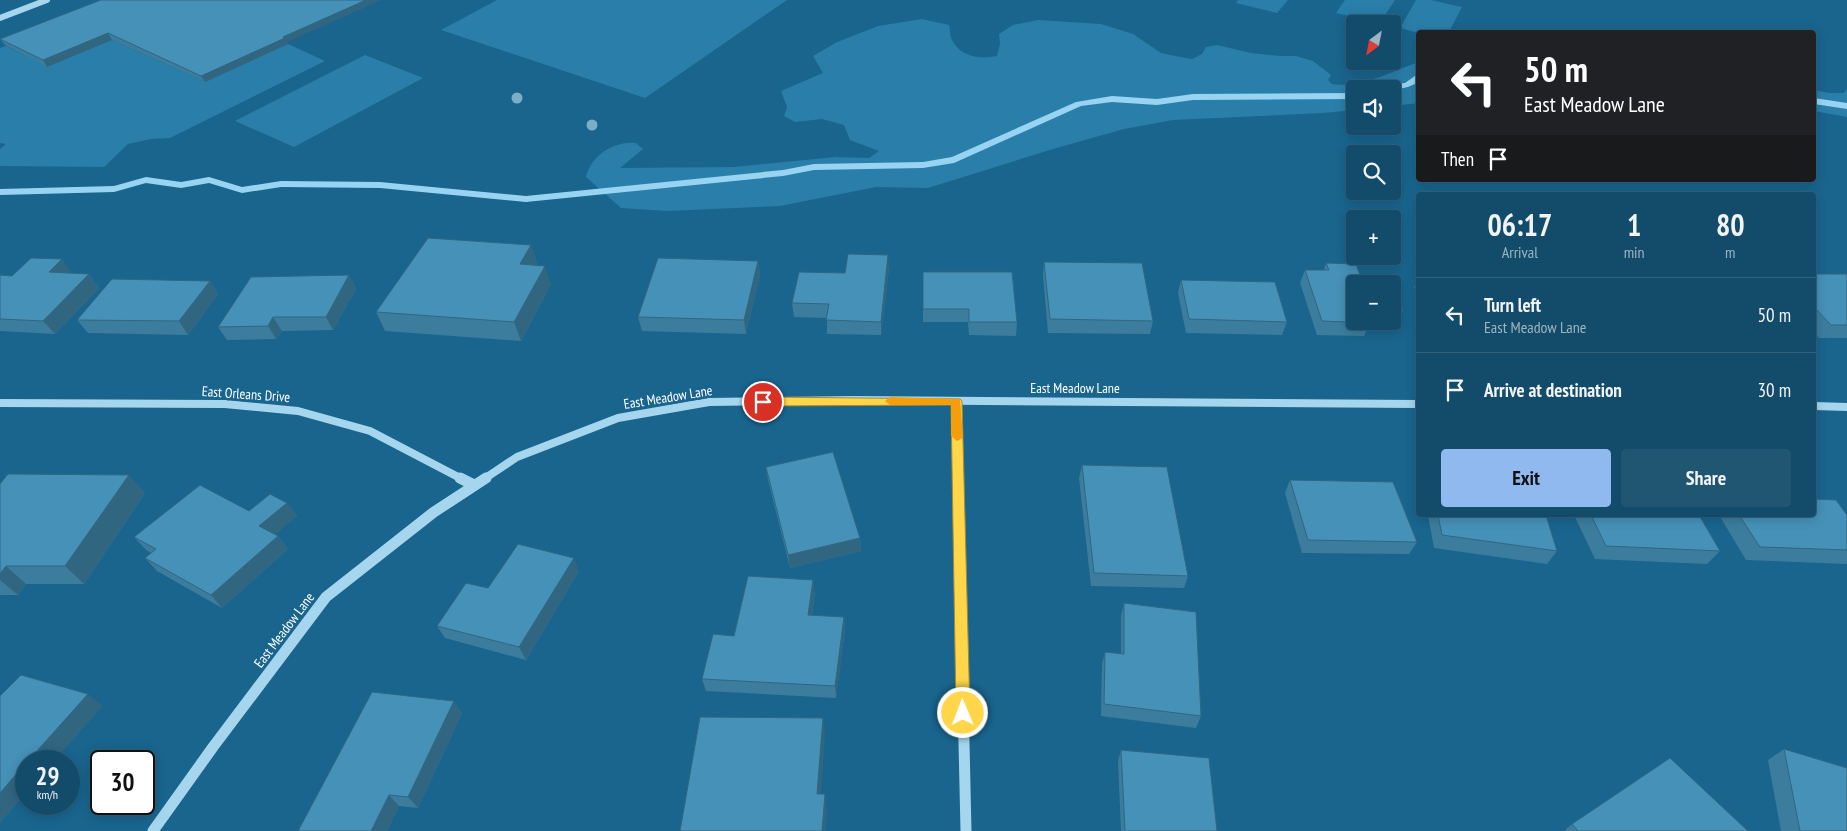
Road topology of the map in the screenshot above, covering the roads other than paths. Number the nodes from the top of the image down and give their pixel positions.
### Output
1 (47, 0) edge
2 (0, 18) edge
3 (956, 401) junction
4 (0, 403) edge
5 (1416, 404) edge
6 (1816, 406) edge
7 (1847, 406) edge
8 (474, 485) junction
9 (153, 831) edge
10 (966, 831) edge

1 - 2 street
3 - 5 street, East Meadow Lane
3 - 8 street, East Meadow Lane
3 - 10 street
4 - 8 street, East Orleans Drive
6 - 7 street
8 - 9 street, East Meadow Lane

